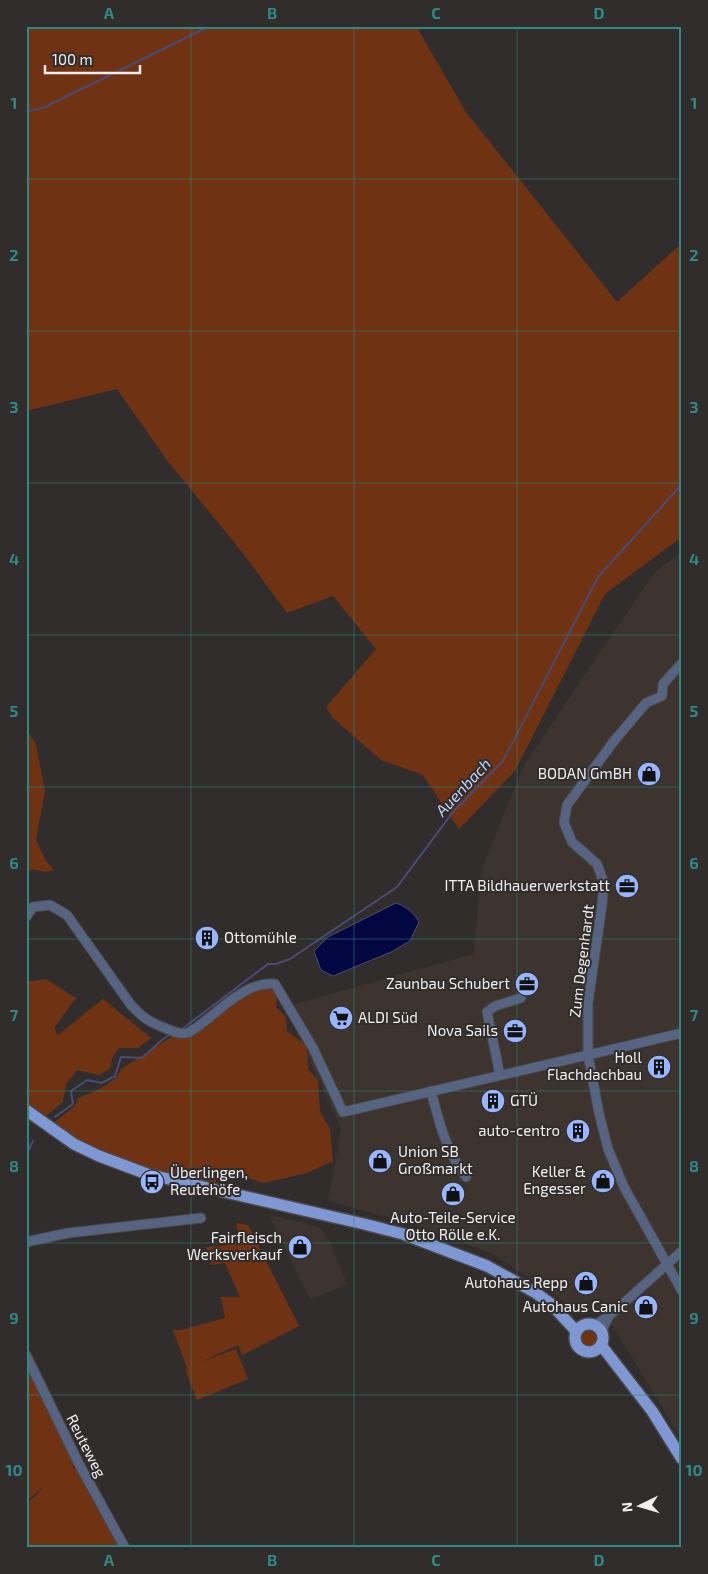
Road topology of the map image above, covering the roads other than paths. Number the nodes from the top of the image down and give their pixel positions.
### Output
1 (682, 663) edge
2 (26, 917) edge
3 (521, 998) dead end
4 (682, 1033) edge
5 (588, 1055) junction
6 (500, 1076) junction
7 (432, 1091) junction
8 (26, 1110) edge
9 (466, 1177) dead end
10 (202, 1218) dead end
11 (26, 1242) edge
12 (682, 1251) edge
13 (667, 1264) junction
14 (682, 1291) edge
15 (578, 1329) junction
16 (598, 1329) junction
17 (598, 1348) junction
18 (26, 1355) edge
19 (682, 1459) edge
20 (125, 1548) edge

1 - 5 street, Zum Degenhardt
2 - 7 street
3 - 6 street
4 - 5 street
5 - 6 street
5 - 13 street, Zum Degenhardt
6 - 7 street
7 - 9 street
8 - 15 main road
10 - 11 street
12 - 13 street
13 - 14 street, Zum Degenhardt
13 - 16 street
15 - 16 main road
15 - 17 main road
16 - 17 main road
17 - 19 main road
18 - 20 street, Reuteweg

